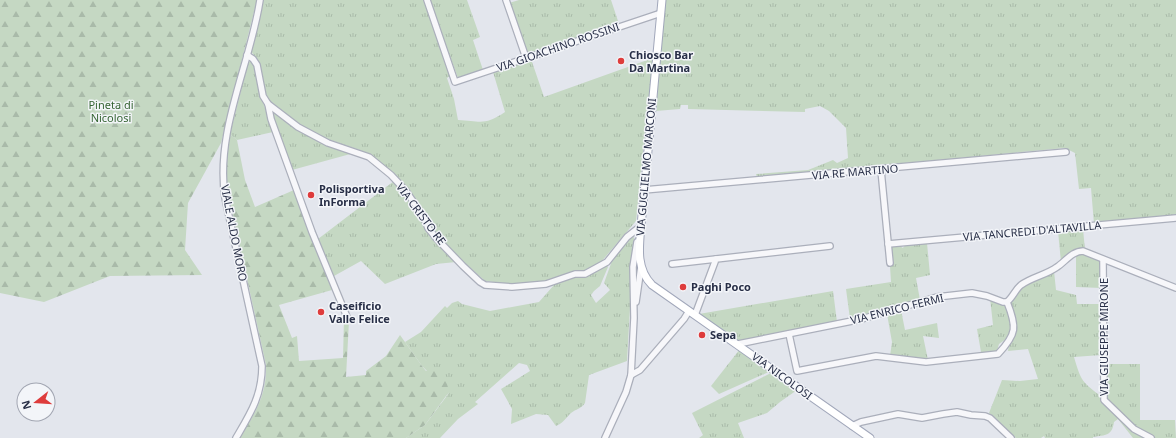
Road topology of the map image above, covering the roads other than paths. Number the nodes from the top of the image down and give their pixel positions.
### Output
1 (260, 0) edge
2 (427, 0) edge
3 (506, 0) edge
4 (662, 0) edge
5 (661, 13) junction
6 (247, 55) junction
7 (526, 58) junction
8 (268, 104) junction
9 (1066, 152) dead end
10 (881, 170) junction
11 (644, 190) junction
12 (1176, 218) edge
13 (641, 226) junction
14 (888, 244) junction
15 (830, 246) dead end
16 (716, 259) junction
17 (1104, 260) junction
18 (890, 263) dead end
19 (672, 264) dead end
20 (641, 266) junction
21 (1176, 288) edge
22 (1007, 302) junction
23 (692, 313) junction
24 (347, 317) dead end
25 (634, 318) junction
26 (789, 334) junction
27 (738, 344) junction
28 (630, 375) junction
29 (852, 426) junction
30 (236, 438) edge
31 (606, 438) edge
32 (870, 438) edge
33 (1011, 438) edge
34 (1151, 438) edge

1 - 6 street, VIALE ALDO MORO
2 - 7 street, VIA GIOACHINO ROSSINI
3 - 7 street
4 - 5 main road, VIA GUGLIELMO MARCONI
5 - 7 street, VIA GIOACHINO ROSSINI
5 - 11 main road, VIA GUGLIELMO MARCONI
6 - 8 street
6 - 30 street, VIALE ALDO MORO
8 - 13 street, VIA CRISTO RE
8 - 24 street
9 - 10 street, VIA RE MARTINO
10 - 11 street, VIA RE MARTINO
10 - 14 street
11 - 13 main road, VIA GUGLIELMO MARCONI
12 - 14 street, VIA TANCREDI D'ALTAVILLA
13 - 20 main road, VIA GUGLIELMO MARCONI
13 - 25 street
14 - 18 street
15 - 16 street
16 - 19 street
16 - 23 street
17 - 21 street
17 - 22 street
17 - 34 street, VIA GIUSEPPE MIRONE
20 - 23 main road, VIA GUGLIELMO MARCONI
20 - 25 street
22 - 26 street, VIA ENRICO FERMI
22 - 26 street
23 - 27 main road, VIA NICOLOSI
23 - 28 street
25 - 28 street
26 - 27 street, VIA ENRICO FERMI
27 - 29 main road, VIA NICOLOSI
28 - 31 street
29 - 32 main road, VIA NICOLOSI
29 - 33 street

